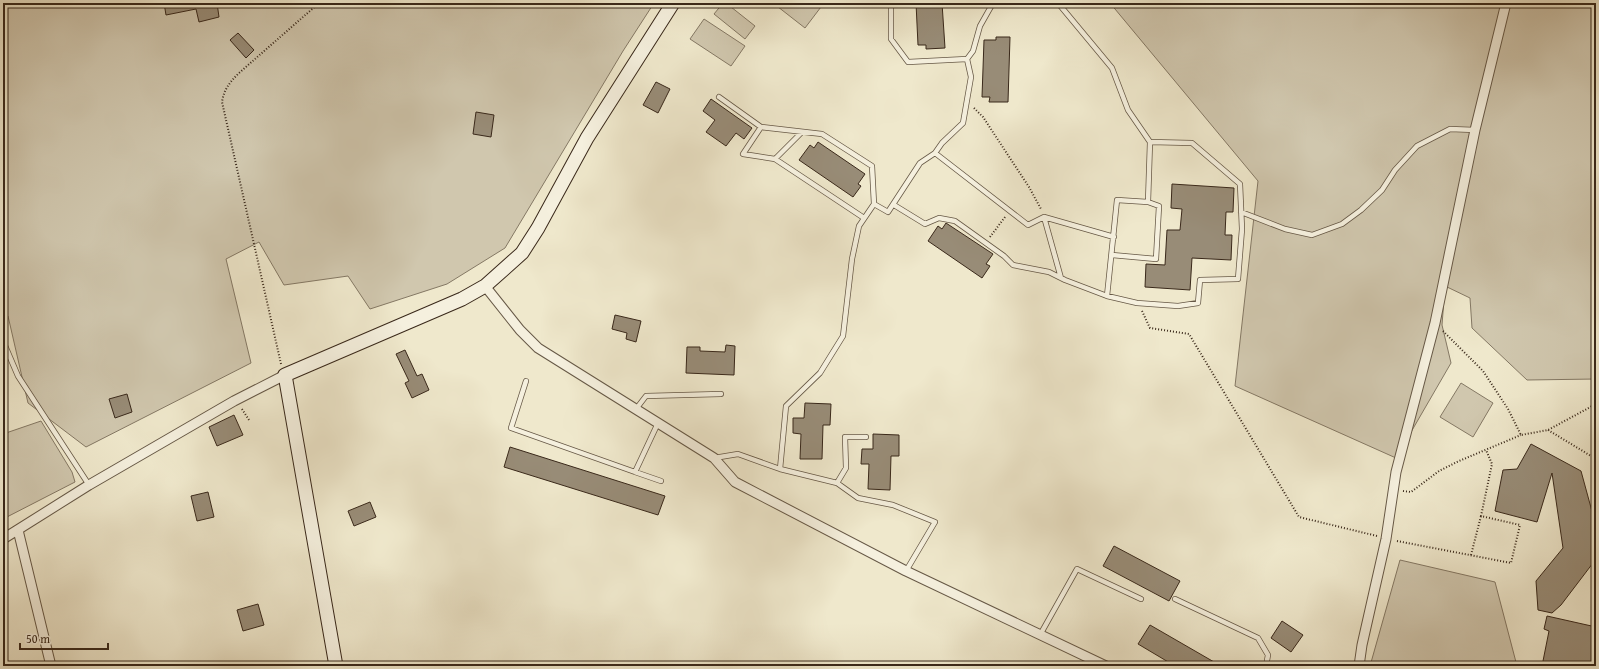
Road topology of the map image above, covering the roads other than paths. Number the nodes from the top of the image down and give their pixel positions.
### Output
1 (673, 3) edge
2 (891, 3) edge
3 (993, 3) edge
4 (1058, 3) edge
5 (1506, 3) edge
6 (966, 59) junction
7 (719, 97) dead end
8 (762, 127) junction
9 (1476, 130) junction
10 (802, 132) junction
11 (1150, 142) junction
12 (935, 153) junction
13 (776, 159) junction
14 (1148, 202) junction
15 (874, 204) junction
16 (894, 204) junction
17 (1241, 212) junction
18 (1044, 217) junction
19 (864, 218) junction
20 (1114, 237) junction
21 (1112, 255) junction
22 (1061, 278) junction
23 (485, 286) junction
24 (1107, 296) junction
25 (3, 341) edge
26 (285, 375) junction
27 (526, 381) dead end
28 (721, 394) dead end
29 (636, 410) junction
30 (658, 423) junction
31 (866, 437) dead end
32 (714, 458) junction
33 (780, 468) junction
34 (635, 472) junction
35 (661, 481) dead end
36 (837, 484) junction
37 (89, 485) junction
38 (18, 530) junction
39 (3, 539) edge
40 (906, 572) junction
41 (1141, 599) dead end
42 (1175, 599) dead end
43 (1040, 635) junction
44 (51, 666) edge
45 (336, 666) edge
46 (1106, 666) edge
47 (1266, 666) edge
48 (1359, 666) edge

1 - 23 main road
2 - 6 lane
3 - 6 lane
4 - 11 lane
5 - 9 street
6 - 12 lane
7 - 8 lane
8 - 10 lane
8 - 13 lane
9 - 17 lane
9 - 48 street
10 - 13 lane
10 - 15 lane
11 - 14 lane
11 - 17 lane
12 - 16 lane
12 - 18 lane
13 - 19 lane
14 - 20 lane
14 - 21 lane
15 - 16 lane
15 - 19 lane
16 - 22 lane
17 - 24 lane
18 - 20 lane
18 - 22 lane
19 - 33 lane
20 - 21 lane
21 - 24 lane
22 - 24 lane
23 - 26 main road
23 - 29 street
25 - 37 lane
26 - 37 street
26 - 45 main road
27 - 34 lane
28 - 29 lane
29 - 30 street
30 - 32 street
30 - 34 lane
31 - 36 lane
32 - 33 lane
32 - 40 street
33 - 36 lane
34 - 35 lane
36 - 40 lane
37 - 38 street
38 - 39 street
38 - 44 street
40 - 43 street
41 - 43 lane
42 - 47 lane
43 - 46 street

